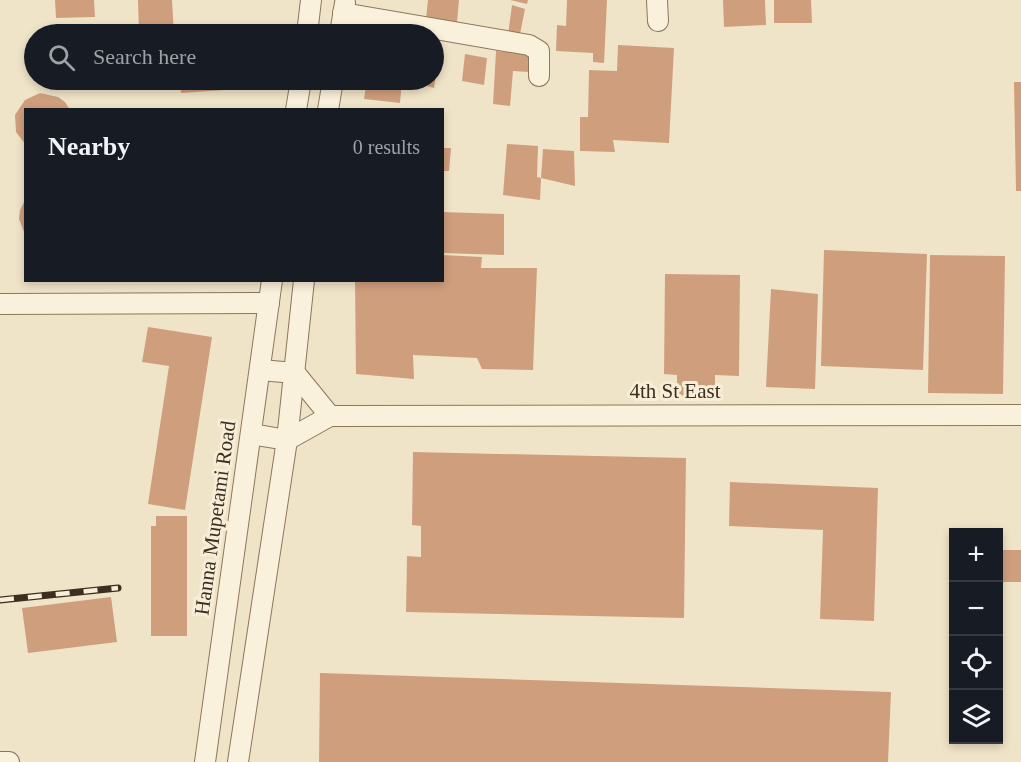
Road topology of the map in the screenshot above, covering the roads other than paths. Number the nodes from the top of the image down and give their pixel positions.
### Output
1 (311, 0) edge
2 (657, 0) edge
3 (344, 7) edge
4 (658, 21) dead end
5 (308, 24) edge
6 (341, 24) edge
7 (427, 24) edge
8 (444, 28) edge
9 (539, 76) dead end
10 (299, 90) edge
11 (331, 90) edge
12 (296, 108) edge
13 (328, 108) edge
14 (273, 282) edge
15 (304, 282) edge
16 (269, 303) junction
17 (0, 304) edge
18 (260, 370) junction
19 (295, 373) junction
20 (1021, 415) edge
21 (330, 416) junction
22 (251, 434) junction
23 (286, 440) junction
24 (240, 758) edge
25 (0, 762) edge
26 (9, 762) edge
27 (205, 762) edge

1 - 5 street
2 - 4 street
3 - 6 street
3 - 7 street
8 - 9 street
10 - 12 street
11 - 13 street
14 - 16 street, Hanna Mupetami Road
15 - 19 street
16 - 17 street
16 - 18 street, Hanna Mupetami Road
18 - 19 street
18 - 22 street, Hanna Mupetami Road
19 - 21 street
19 - 23 street
20 - 21 street, 4th St East
21 - 23 street, 4th St East
22 - 23 street
22 - 27 street, Hanna Mupetami Road
23 - 24 street
25 - 26 street

